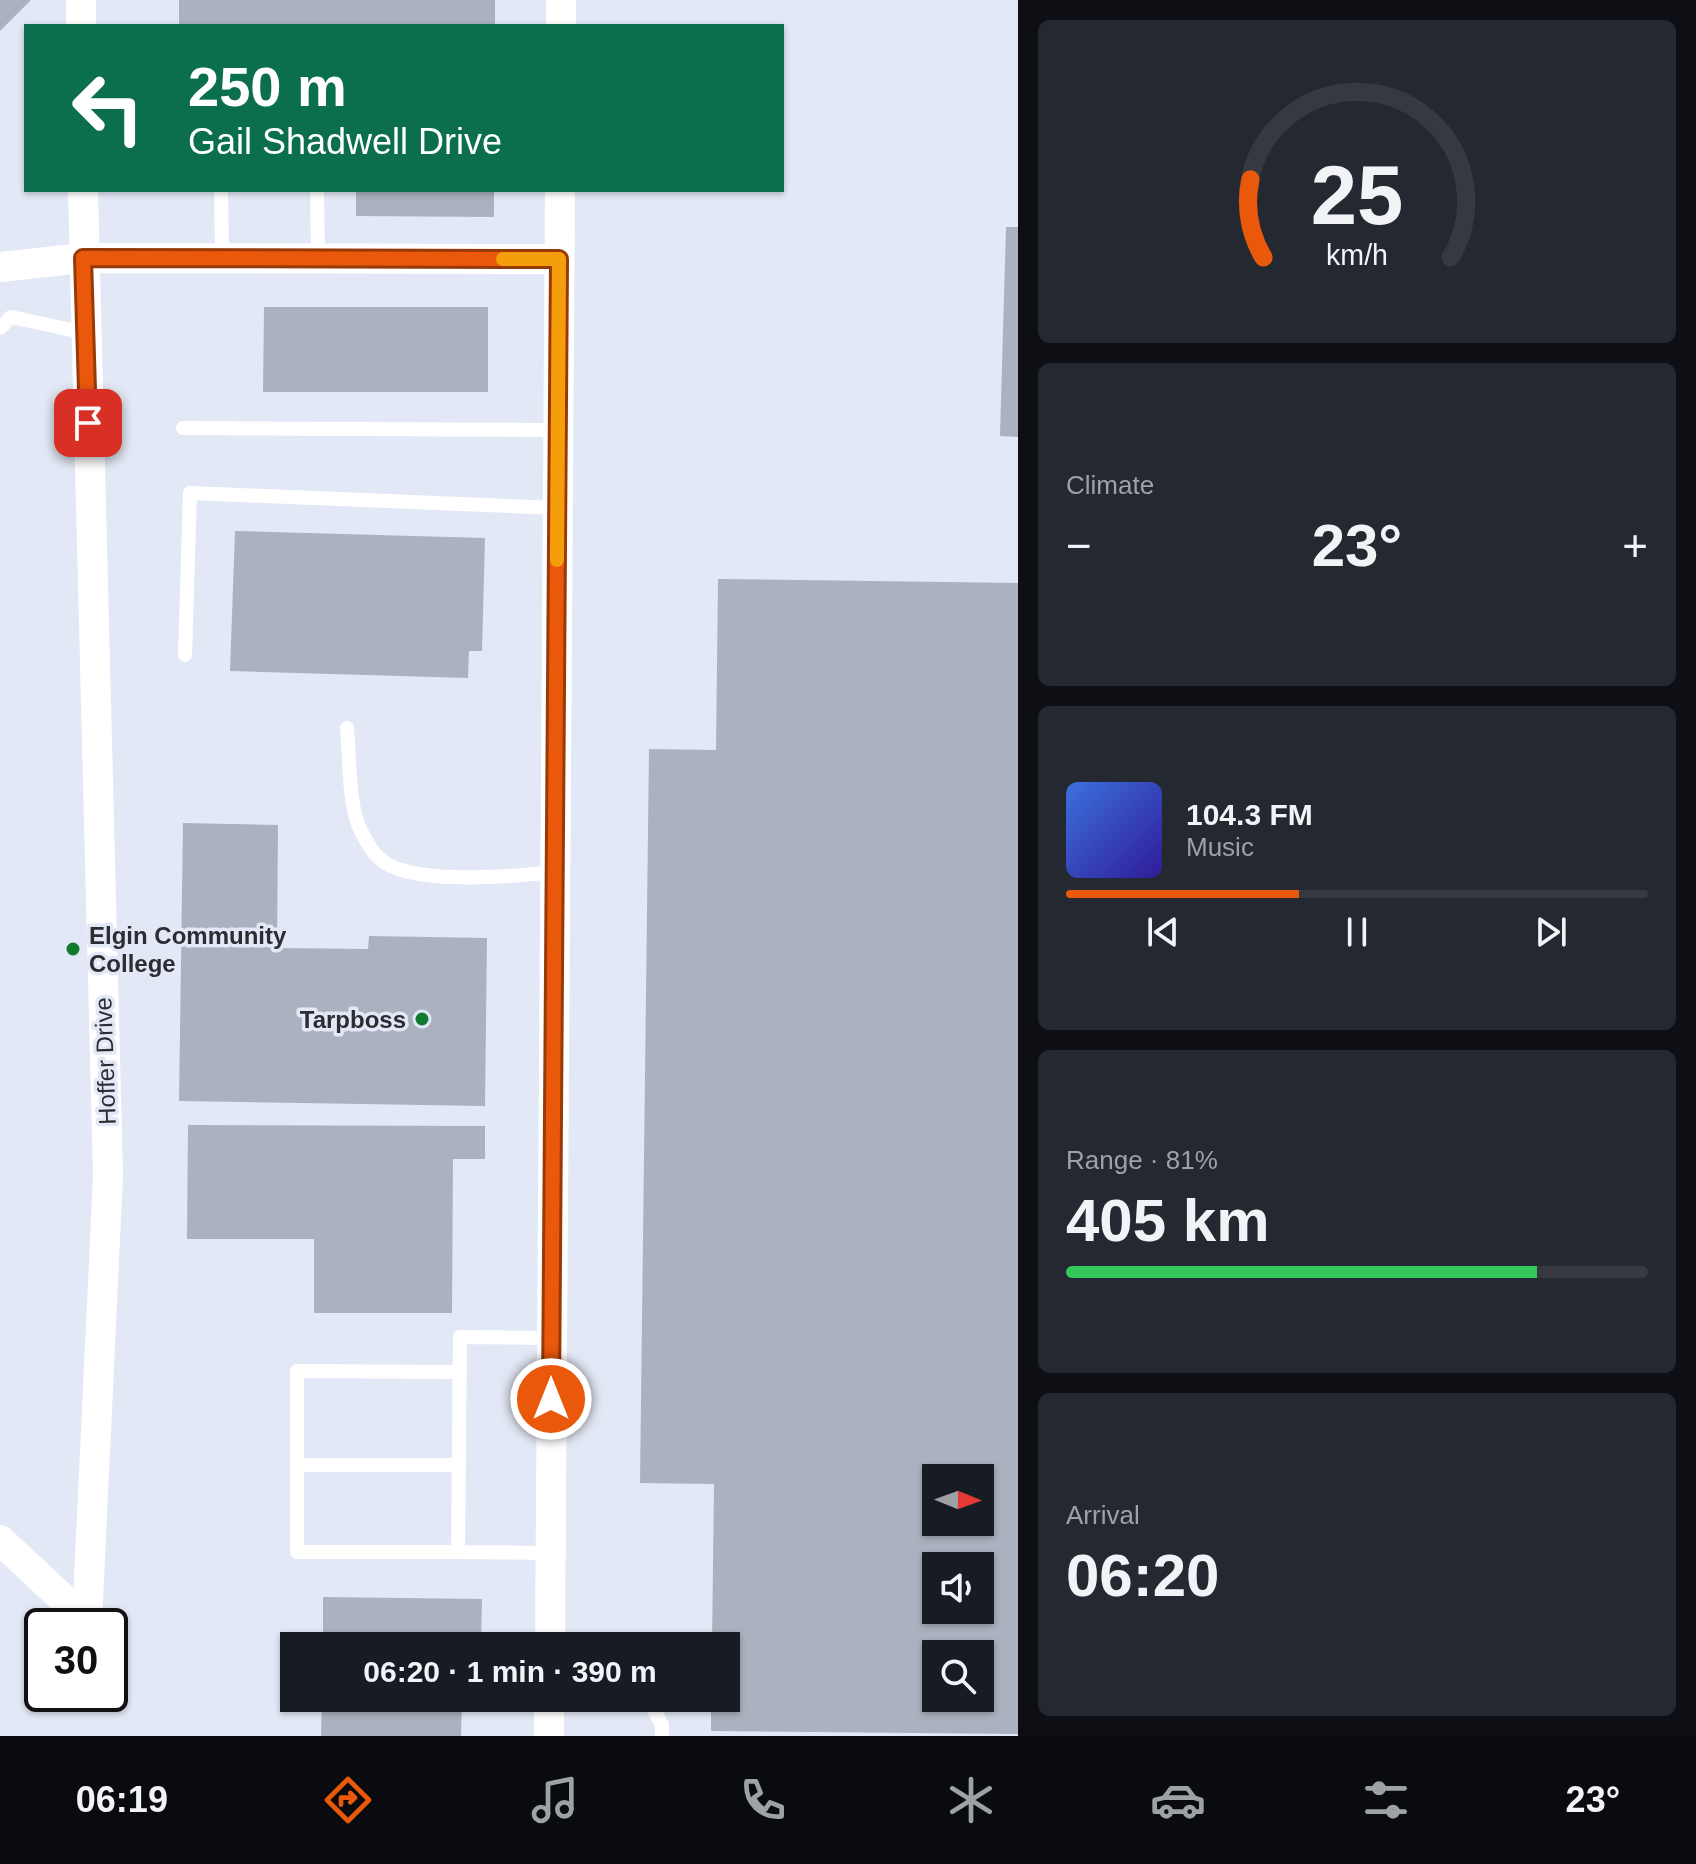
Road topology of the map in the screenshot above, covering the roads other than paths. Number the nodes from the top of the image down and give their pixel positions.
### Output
1 (81, 0) edge
2 (561, 0) edge
3 (81, 24) edge
4 (561, 24) edge
5 (83, 192) edge
6 (221, 192) edge
7 (317, 192) edge
8 (560, 192) edge
9 (83, 258) junction
10 (222, 258) junction
11 (318, 259) junction
12 (559, 259) junction
13 (0, 267) edge
14 (0, 328) edge
15 (86, 333) junction
16 (183, 428) dead end
17 (558, 430) junction
18 (558, 508) junction
19 (185, 655) dead end
20 (347, 728) dead end
21 (555, 872) junction
22 (552, 1338) junction
23 (460, 1372) junction
24 (297, 1465) junction
25 (459, 1465) junction
26 (0, 1540) edge
27 (458, 1552) junction
28 (550, 1553) junction
29 (550, 1632) edge
30 (549, 1712) edge
31 (655, 1712) edge
32 (549, 1736) edge
33 (662, 1736) edge

1 - 3 street
2 - 4 street
5 - 9 street, Hoffer Drive
6 - 10 lane
7 - 11 lane
8 - 12 street
9 - 10 street
9 - 13 street
9 - 15 street, Hoffer Drive
10 - 11 street
11 - 12 street
12 - 17 street
14 - 15 lane
15 - 26 street, Hoffer Drive
16 - 17 lane
17 - 18 street
18 - 19 lane
18 - 21 street
20 - 21 lane
21 - 22 street
22 - 23 lane
22 - 28 street
23 - 24 lane
23 - 25 lane
24 - 25 lane
24 - 27 lane
25 - 27 lane
27 - 28 lane
28 - 29 street
30 - 32 street
31 - 33 lane

